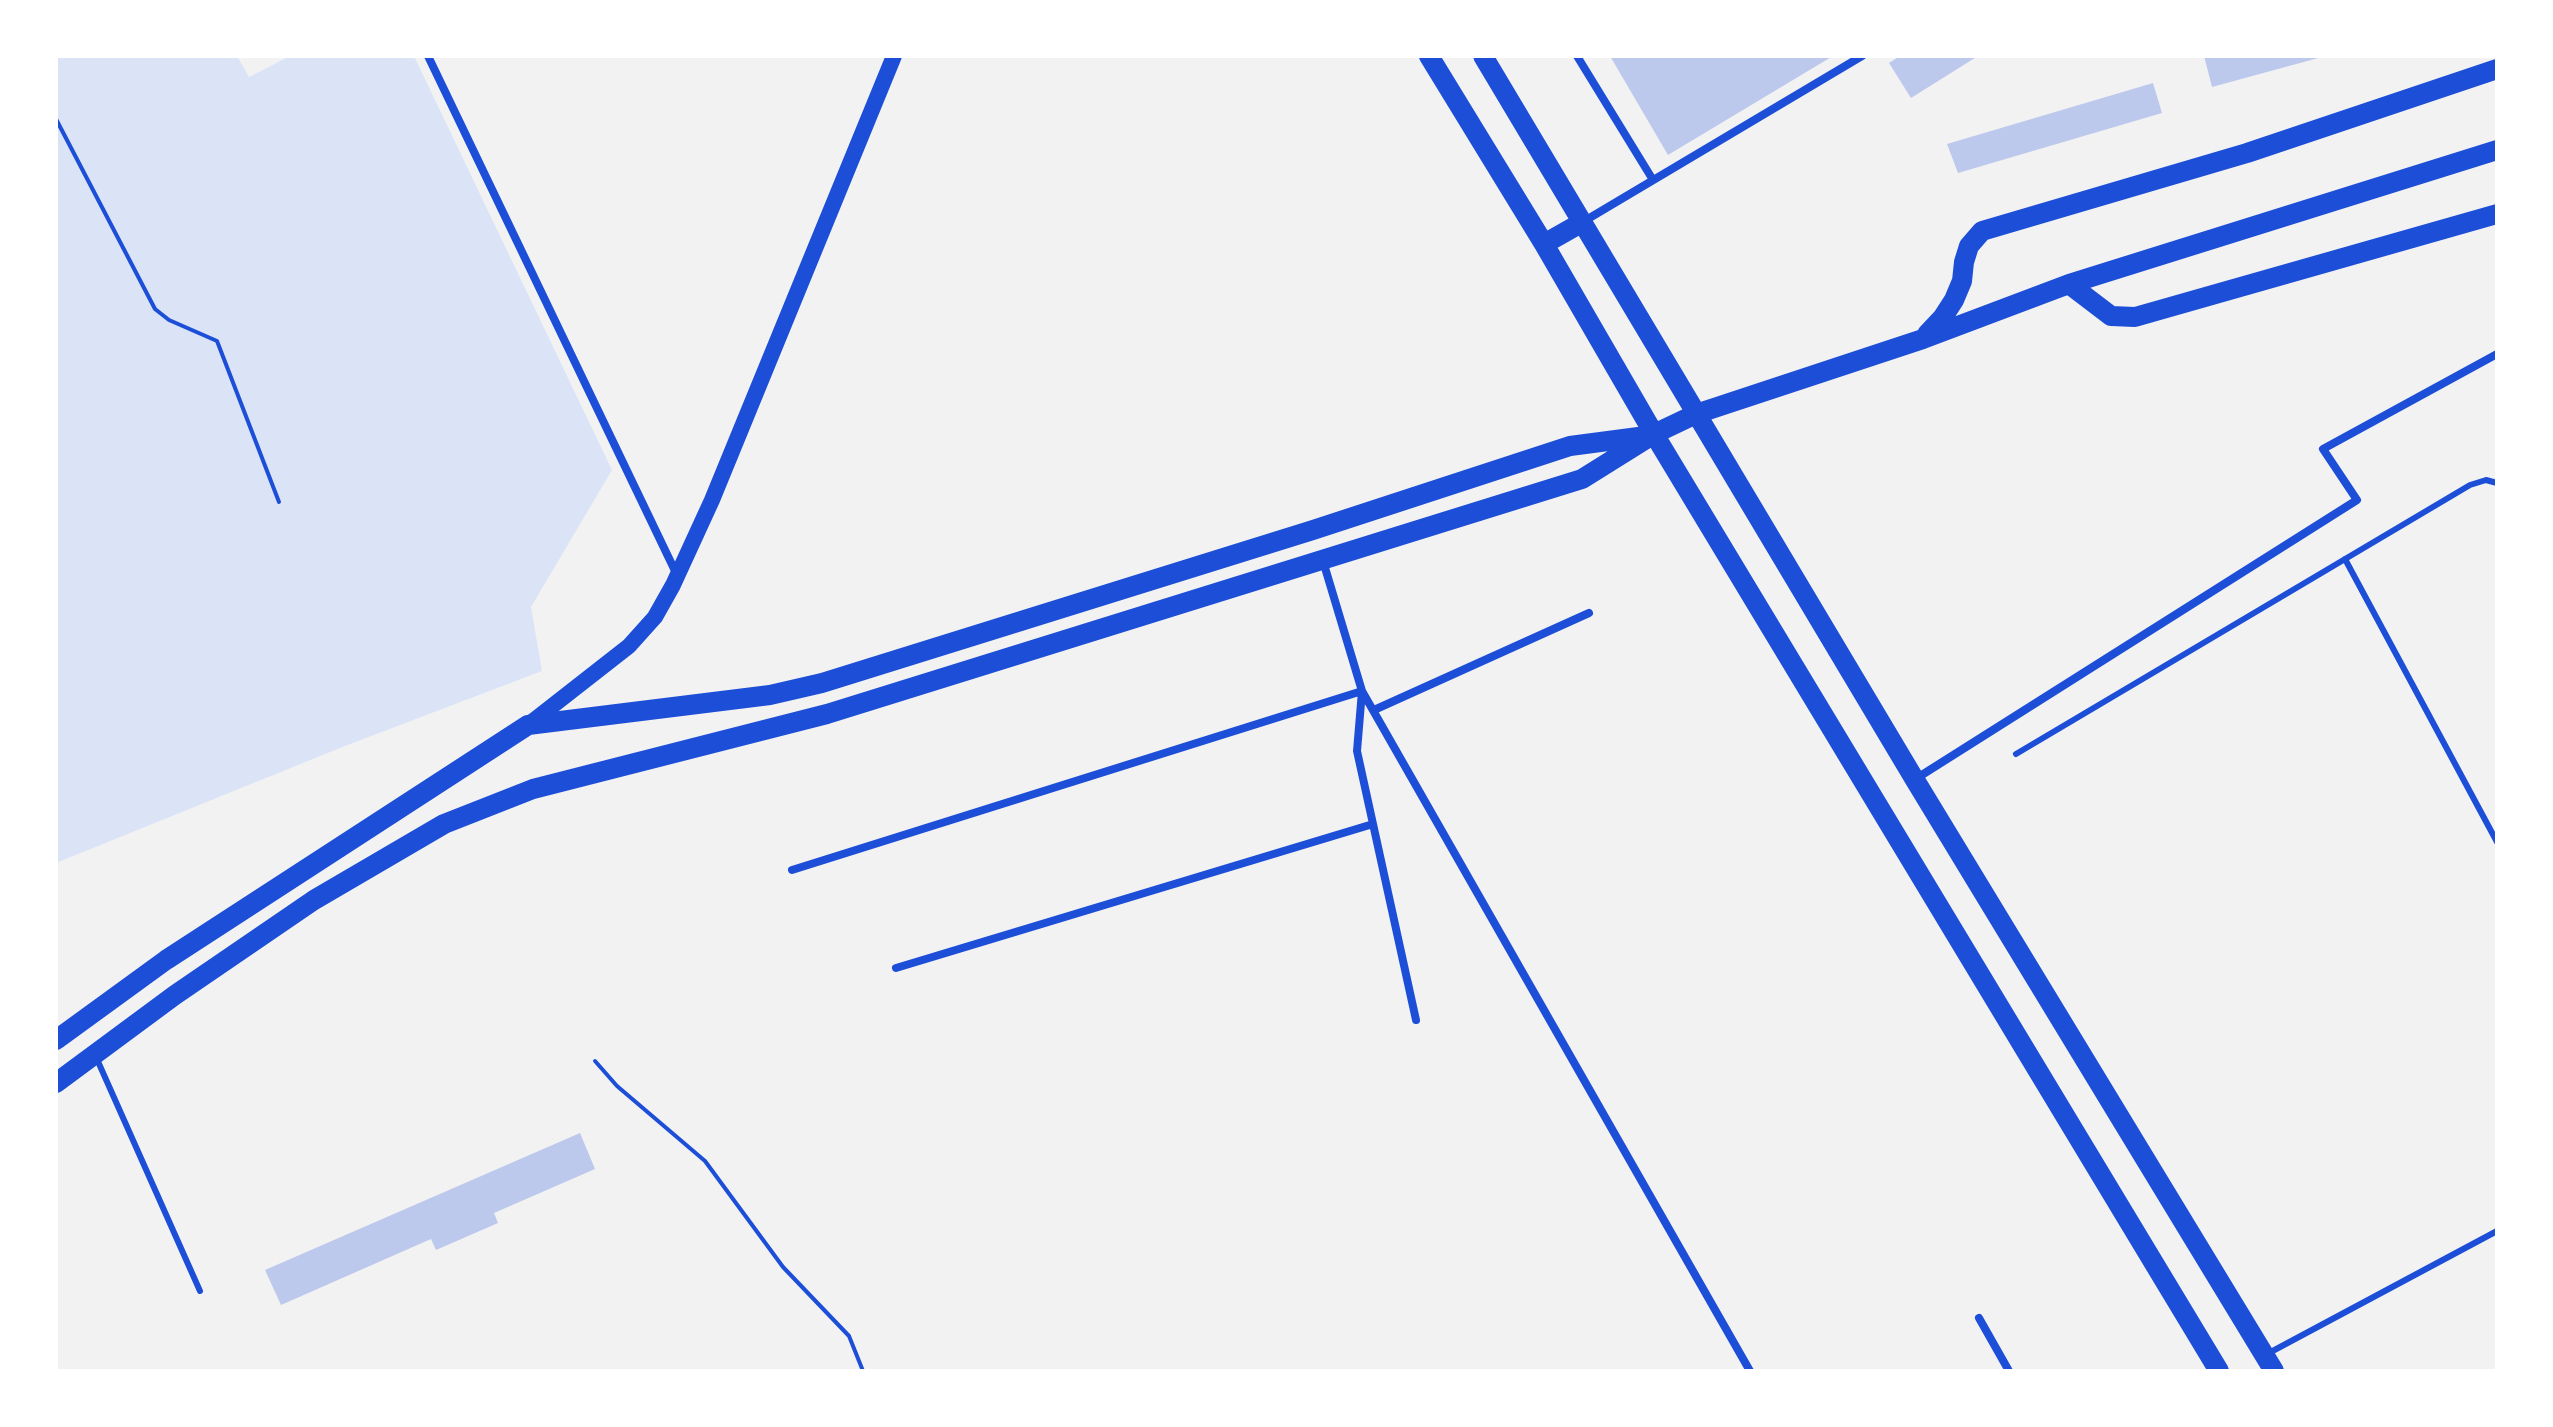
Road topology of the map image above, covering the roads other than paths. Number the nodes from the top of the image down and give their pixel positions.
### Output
1 (428, 56) edge
2 (894, 56) edge
3 (1429, 56) edge
4 (1483, 56) edge
5 (1577, 56) edge
6 (1862, 56) edge
7 (2497, 69) edge
8 (2497, 150) edge
9 (1653, 180) junction
10 (2497, 214) edge
11 (1581, 223) junction
12 (1544, 244) junction
13 (2069, 284) junction
14 (1923, 339) junction
15 (2497, 354) edge
16 (1696, 414) junction
17 (1654, 434) junction
18 (2497, 483) edge
19 (1313, 530) junction
20 (1322, 558) junction
21 (2345, 559) junction
22 (678, 576) junction
23 (1589, 613) dead end
24 (1362, 691) junction
25 (1374, 710) junction
26 (528, 725) junction
27 (2016, 754) dead end
28 (1915, 780) junction
29 (1373, 824) junction
30 (2497, 842) edge
31 (792, 870) dead end
32 (896, 968) dead end
33 (1416, 1020) dead end
34 (75, 1026) junction
35 (56, 1040) edge
36 (95, 1054) junction
37 (56, 1083) edge
38 (2497, 1231) edge
39 (200, 1291) dead end
40 (1979, 1318) dead end
41 (2269, 1363) edge
42 (1750, 1371) edge
43 (2009, 1371) edge
44 (2219, 1371) edge

1 - 22 street
2 - 22 main road
3 - 12 main road
4 - 11 main road
5 - 9 street
6 - 9 street
7 - 14 main road
8 - 13 main road
9 - 11 street
10 - 13 main road
11 - 12 main road
11 - 16 main road
12 - 17 main road
13 - 14 main road
14 - 16 main road
15 - 28 street
16 - 17 main road
16 - 28 main road
17 - 19 main road
17 - 20 main road
17 - 44 main road
18 - 21 lane
19 - 20 main road
19 - 26 main road
20 - 24 street
20 - 36 main road
21 - 27 lane
21 - 30 lane
22 - 26 main road
23 - 25 street
24 - 25 street
24 - 29 street
24 - 31 street
25 - 42 street
26 - 34 main road
28 - 41 main road
29 - 32 street
29 - 33 street
34 - 35 main road
34 - 36 main road
36 - 37 main road
36 - 39 lane
38 - 41 lane
40 - 43 street

